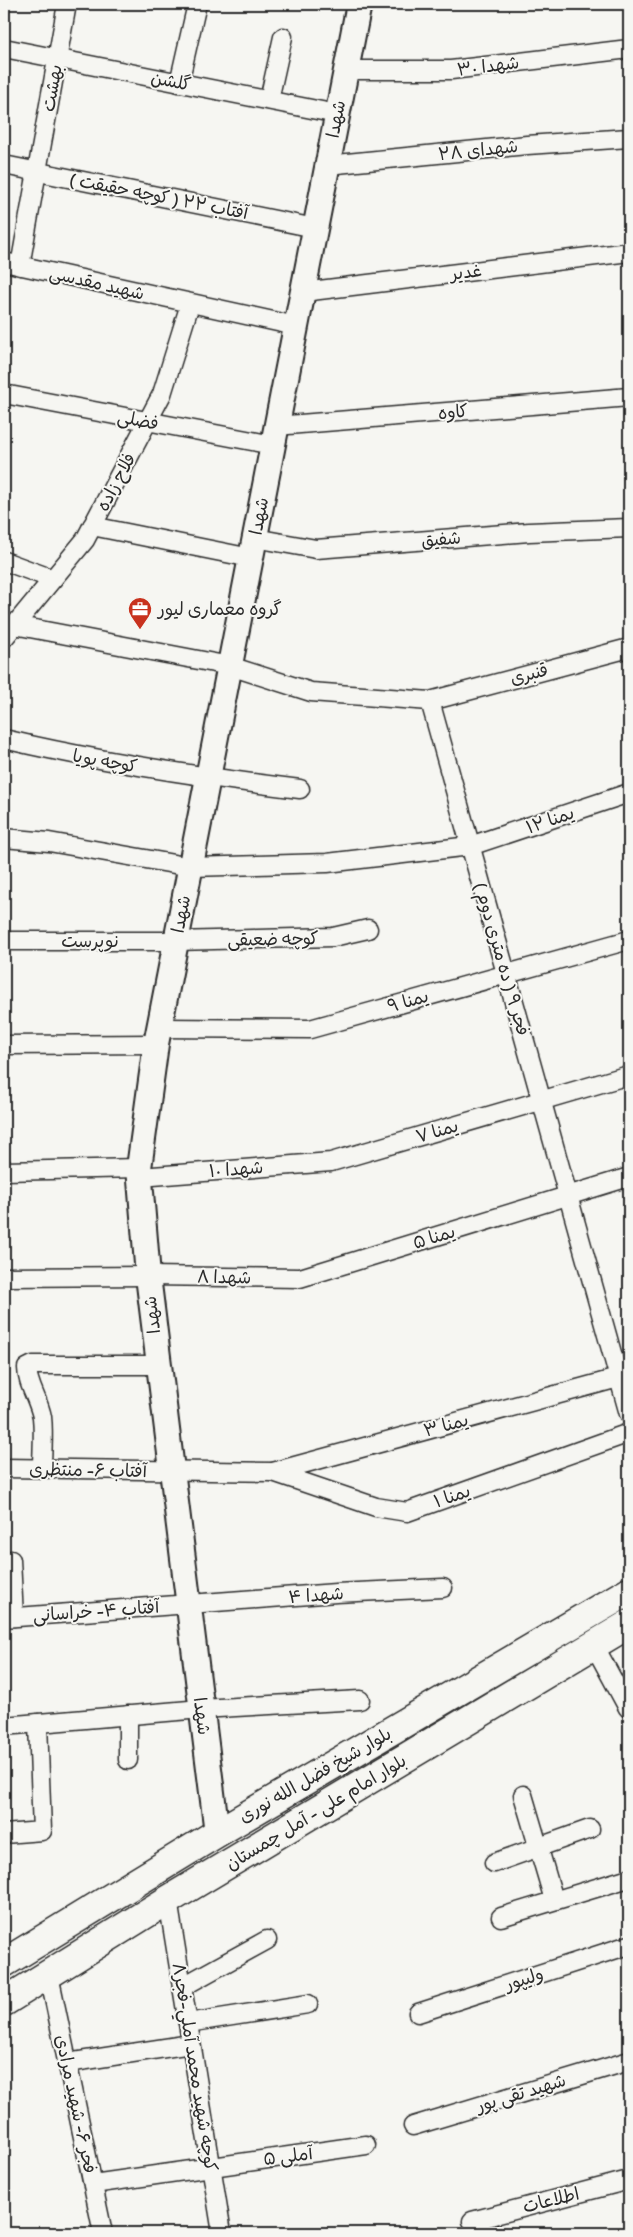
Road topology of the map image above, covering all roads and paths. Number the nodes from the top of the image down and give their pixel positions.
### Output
1 (67, 4) edge
2 (197, 4) edge
3 (359, 4) edge
4 (283, 37) dead end
5 (4, 48) edge
6 (629, 49) edge
7 (57, 59) junction
8 (346, 70) junction
9 (178, 83) junction
10 (269, 100) junction
11 (337, 114) junction
12 (629, 138) edge
13 (4, 165) edge
14 (327, 165) junction
15 (37, 172) junction
16 (315, 228) junction
17 (629, 252) edge
18 (12, 264) edge
19 (303, 292) junction
20 (190, 304) junction
21 (296, 326) junction
22 (4, 394) edge
23 (629, 396) edge
24 (147, 422) junction
25 (275, 436) junction
26 (92, 526) junction
27 (629, 528) edge
28 (253, 548) junction
29 (4, 561) edge
30 (53, 578) junction
31 (9, 632) edge
32 (629, 648) edge
33 (230, 666) junction
34 (430, 701) junction
35 (4, 739) edge
36 (208, 778) junction
37 (300, 789) dead end
38 (629, 793) edge
39 (4, 838) edge
40 (470, 846) junction
41 (191, 867) junction
42 (368, 929) dead end
43 (629, 940) edge
44 (4, 941) edge
45 (176, 941) junction
46 (506, 974) junction
47 (158, 1036) junction
48 (4, 1045) edge
49 (629, 1075) edge
50 (542, 1101) junction
51 (331, 1162) joint
52 (4, 1171) edge
53 (139, 1172) junction
54 (629, 1177) edge
55 (568, 1196) junction
56 (148, 1276) junction
57 (4, 1277) edge
58 (300, 1278) joint
59 (159, 1365) junction
60 (624, 1377) edge
61 (629, 1414) edge
62 (629, 1433) edge
63 (4, 1468) edge
64 (42, 1469) junction
65 (172, 1472) junction
66 (273, 1472) junction
67 (11, 1560) dead end
68 (443, 1588) dead end
69 (623, 1595) edge
70 (188, 1604) junction
71 (9, 1618) edge
72 (629, 1624) edge
73 (594, 1645) junction
74 (512, 1660) junction
75 (565, 1662) junction
76 (360, 1700) dead end
77 (628, 1708) dead end
78 (201, 1709) junction
79 (478, 1714) junction
80 (128, 1715) junction
81 (38, 1723) junction
82 (4, 1726) edge
83 (128, 1760) dead end
84 (523, 1794) dead end
85 (590, 1829) dead end
86 (216, 1833) junction
87 (4, 1834) edge
88 (538, 1847) junction
89 (494, 1863) dead end
90 (629, 1878) edge
91 (168, 1900) junction
92 (554, 1900) junction
93 (501, 1917) dead end
94 (266, 1940) dead end
95 (629, 1945) edge
96 (49, 1975) junction
97 (7, 1978) edge
98 (182, 1987) junction
99 (308, 2004) dead end
100 (418, 2013) dead end
101 (188, 2023) junction
102 (191, 2044) junction
103 (629, 2061) edge
104 (67, 2063) junction
105 (413, 2126) dead end
106 (366, 2146) dead end
107 (211, 2166) junction
108 (629, 2180) edge
109 (93, 2184) junction
110 (472, 2221) dead end
111 (103, 2233) edge
112 (222, 2233) edge

1 - 7 street, بهشت
2 - 9 street
3 - 8 main road, شهدا
4 - 10 street
5 - 7 street, گلشن
6 - 8 street, شهدا ۳۰
7 - 9 street, گلشن
7 - 15 street, بهشت
8 - 11 main road, شهدا
9 - 10 street, گلشن
10 - 11 street, گلشن
11 - 14 main road, شهدا
12 - 14 street, شهدای ۲۸
13 - 15 street, آفتاب ۲۲ ( کوچه حقیقت )
14 - 16 main road, شهدا
15 - 16 street, آفتاب ۲۲ ( کوچه حقیقت )
15 - 18 street, بهشت
16 - 19 main road, شهدا
17 - 19 street, غدیر
18 - 20 street, شهید مقدسی
19 - 21 main road, شهدا
20 - 21 street, شهید مقدسی
20 - 24 street, فلاح زاده
21 - 25 main road, شهدا
22 - 24 street, فضلی
23 - 25 street, کاوه
24 - 25 street, فضلی
24 - 26 street, فلاح زاده
25 - 28 main road, شهدا
26 - 28 street, شفیق
26 - 30 street, فلاح زاده
27 - 28 street, شفیق
28 - 33 main road, شهدا
29 - 30 street
30 - 31 street, فلاح زاده
31 - 33 street
32 - 34 street, قنبری
33 - 34 street
33 - 36 main road, شهدا
34 - 40 street, فجر ۹ ( ده متری دوم )
35 - 36 street, کوچه پویا
36 - 37 street, کوچه پویا
36 - 41 main road, شهدا
38 - 40 street, یمنا ۱۲
39 - 41 street, یمنا ۱۲
40 - 41 street, یمنا ۱۲
40 - 46 street, فجر ۹ ( ده متری دوم )
41 - 45 main road, شهدا
42 - 45 street, کوچه ضعیقی
43 - 46 street, یمنا ۹
44 - 45 street, نوپرست
45 - 47 main road, شهدا
46 - 47 street, یمنا ۹
46 - 50 street, فجر ۹ ( ده متری دوم )
47 - 48 street, یمنا ۹
47 - 53 main road, شهدا
49 - 50 street, یمنا ۷
50 - 51 street, یمنا ۷
50 - 55 street, فجر ۹ ( ده متری دوم )
51 - 53 street, شهدا ۱۰
52 - 53 street, شهدا ۱۰
53 - 56 main road, شهدا
54 - 55 street, یمنا ۵
55 - 58 street, یمنا ۵
55 - 60 street, فجر ۹ ( ده متری دوم )
56 - 57 street, شهدا ۸
56 - 58 street, شهدا ۸
56 - 59 main road, شهدا
59 - 64 street
59 - 65 main road, شهدا
60 - 61 street, فجر ۹ ( ده متری دوم )
60 - 66 street, یمنا ۳
62 - 66 street, یمنا ۱
63 - 64 street, آفتاب ۶- منتظری
64 - 65 street, آفتاب ۶- منتظری
65 - 66 street, آفتاب ۶- منتظری
65 - 70 main road, شهدا
67 - 71 street
68 - 70 street, شهدا ۴
69 - 74 main road, بلوار شیخ فضل الله نوری
69 - 75 main road
70 - 71 street, آفتاب ۴- خراسانی
70 - 78 main road, شهدا
72 - 73 main road, بلوار امام علی - آمل چمستان
73 - 75 main road, بلوار امام علی - آمل چمستان
73 - 77 street
74 - 79 main road
74 - 86 main road, بلوار شیخ فضل الله نوری
75 - 79 main road, بلوار امام علی - آمل چمستان
76 - 78 street
78 - 80 street
78 - 86 main road, شهدا
79 - 91 main road, بلوار امام علی - آمل چمستان
80 - 81 street
80 - 83 street
81 - 82 street
81 - 87 street
84 - 88 street
85 - 88 street
86 - 97 main road, بلوار شیخ فضل الله نوری
88 - 89 street
88 - 92 street
90 - 92 street
91 - 96 main road, بلوار امام علی - آمل چمستان
91 - 98 street, كوچه شهيد محمد آملي-فجر۸
92 - 93 street
94 - 98 street
95 - 100 street, ولیپور
96 - 97 main road, بلوار امام علی - آمل چمستان
96 - 104 street, فجر ۶- شهید مرادی
98 - 101 street, كوچه شهيد محمد آملي-فجر۸
99 - 101 street
101 - 102 street, كوچه شهيد محمد آملي-فجر۸
102 - 104 street
102 - 107 street, كوچه شهيد محمد آملي-فجر۸
103 - 105 street, شهید تقی پور
104 - 109 street, فجر ۶- شهید مرادی
106 - 107 street, آملی ۵
107 - 109 street, آملی ۵
107 - 112 street, كوچه شهيد محمد آملي-فجر۸
108 - 110 street, اطلاعات
109 - 111 street, فجر ۶- شهید مرادی

